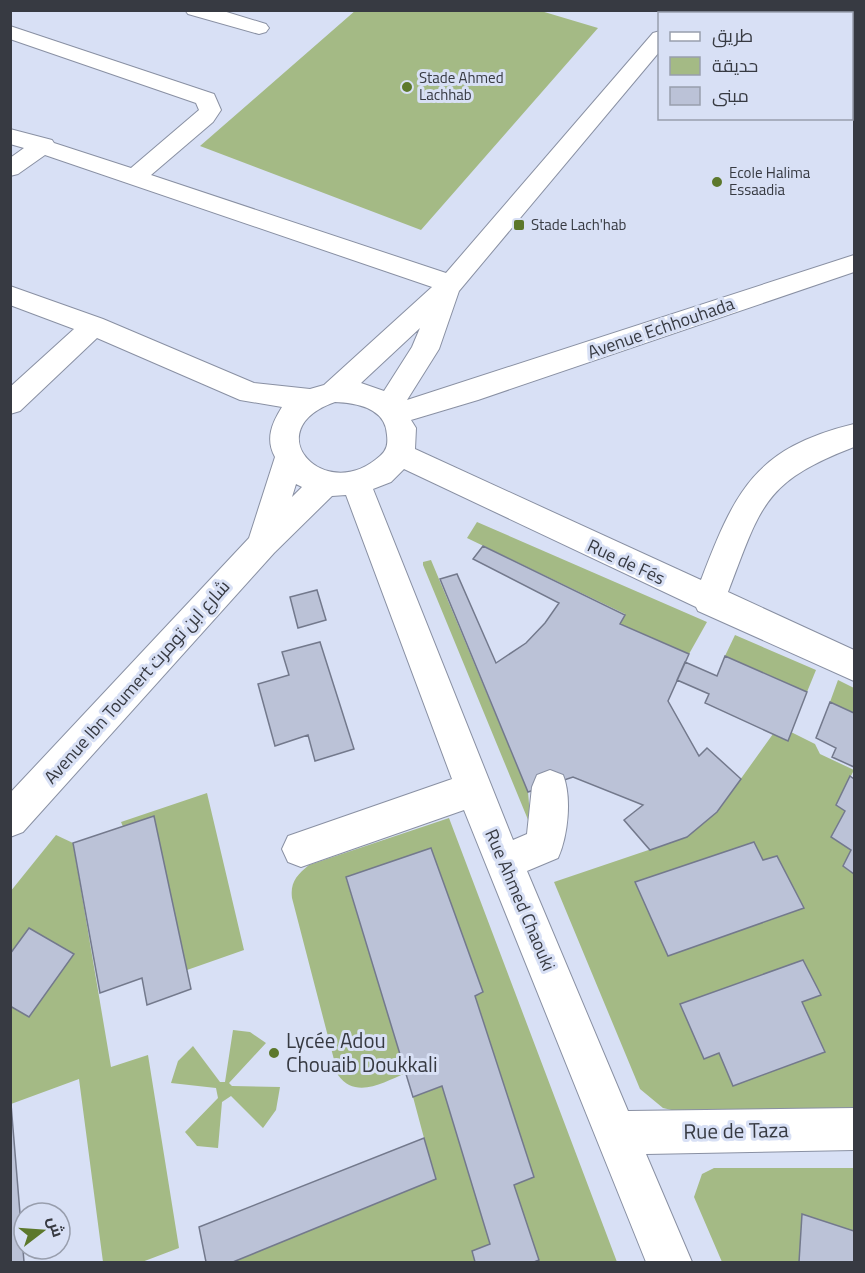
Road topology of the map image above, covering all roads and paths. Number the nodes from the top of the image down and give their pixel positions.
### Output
1 (698, 10) edge
2 (197, 11) edge
3 (680, 12) edge
4 (259, 28) dead end
5 (20, 35) edge
6 (658, 39) edge
7 (10, 53) edge
8 (10, 136) edge
9 (44, 145) junction
10 (10, 169) edge
11 (135, 177) junction
12 (855, 263) edge
13 (451, 284) junction
14 (10, 295) edge
15 (94, 326) junction
16 (250, 393) junction
17 (322, 396) junction
18 (10, 404) edge
19 (285, 426) junction
20 (855, 435) edge
21 (388, 444) junction
22 (288, 459) junction
23 (326, 483) junction
24 (263, 544) junction
25 (709, 601) junction
26 (855, 666) edge
27 (550, 787) dead end
28 (474, 789) junction
29 (10, 820) edge
30 (301, 849) dead end
31 (504, 862) junction
32 (855, 1129) edge
33 (618, 1133) junction
34 (669, 1263) edge

1 - 3 street
2 - 4 street
5 - 7 street
5 - 11 street
6 - 13 street
8 - 9 street
9 - 10 street
9 - 11 street
11 - 13 street
12 - 21 street, Avenue Echhouhada
13 - 17 street
13 - 21 street
14 - 15 street
15 - 16 street
15 - 18 street
16 - 17 street
16 - 19 street
17 - 19 street
17 - 21 street
19 - 22 street
20 - 25 street
21 - 23 street
21 - 25 street, Rue de Fés
21 - 28 street, Rue Ahmed Chaouki
22 - 23 street
22 - 24 street, Avenue Ibn Toumert شارع ابن تومرت
23 - 24 street, Avenue Ibn Toumert شارع ابن تومرت
24 - 29 street, Avenue Ibn Toumert شارع ابن تومرت
25 - 26 street, Rue de Fés
27 - 31 street
28 - 30 street
28 - 31 street, Rue Ahmed Chaouki
31 - 33 street, Rue Ahmed Chaouki
32 - 33 street, Rue de Taza
33 - 34 street, Rue Ahmed Chaouki

